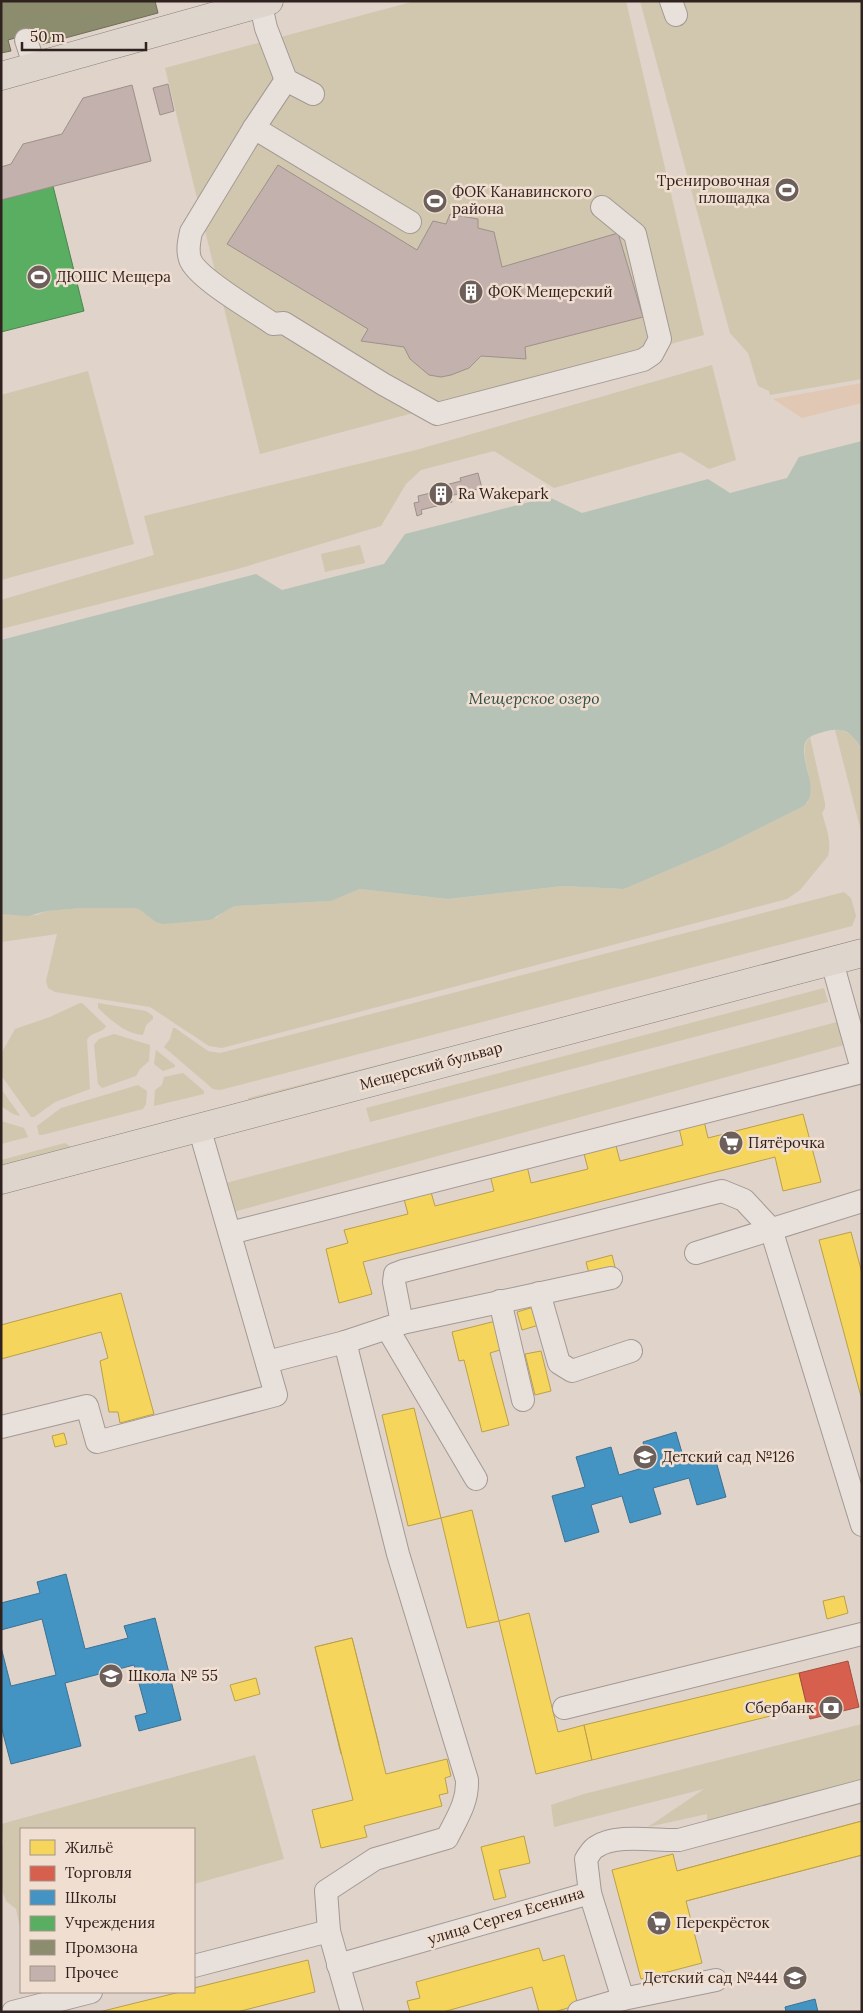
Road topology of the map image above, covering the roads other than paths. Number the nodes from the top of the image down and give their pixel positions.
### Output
1 (263, 2) edge
2 (26, 40) dead end
3 (35, 67) junction
4 (1, 76) edge
5 (286, 80) junction
6 (313, 94) dead end
7 (254, 128) junction
8 (602, 207) dead end
9 (410, 222) dead end
10 (862, 953) edge
11 (832, 962) junction
12 (862, 1070) edge
13 (199, 1127) junction
14 (1, 1180) edge
15 (862, 1201) edge
16 (771, 1229) junction
17 (230, 1232) junction
18 (696, 1253) dead end
19 (610, 1278) dead end
20 (539, 1293) junction
21 (500, 1301) junction
22 (394, 1326) junction
23 (345, 1342) junction
24 (632, 1351) dead end
25 (267, 1362) junction
26 (523, 1400) dead end
27 (1, 1427) edge
28 (476, 1479) dead end
29 (862, 1525) edge
30 (862, 1634) edge
31 (564, 1708) dead end
32 (862, 1791) edge
33 (590, 1894) junction
34 (329, 1931) junction
35 (338, 1965) junction
36 (195, 1966) edge
37 (716, 1980) dead end
38 (87, 1993) edge
39 (623, 1999) junction
40 (13, 2012) edge
41 (352, 2012) edge
42 (579, 2012) edge

1 - 3 main road
1 - 5 street
2 - 3 street
3 - 4 main road
5 - 6 street
5 - 7 street
7 - 8 street
7 - 9 street
10 - 11 main road, Мещерский бульвар
11 - 12 street
11 - 13 main road, Мещерский бульвар
12 - 17 street
13 - 14 main road, Мещерский бульвар
13 - 17 street
15 - 16 street
16 - 18 street
16 - 22 street
16 - 29 street
17 - 25 street
19 - 20 street
20 - 21 street
20 - 24 street
21 - 22 street
21 - 26 street
22 - 23 street
22 - 28 street
23 - 25 street
23 - 34 street
25 - 27 street
30 - 31 street
32 - 33 street, улица Сергея Есенина
33 - 35 street, улица Сергея Есенина
33 - 39 street
34 - 35 street
34 - 36 street
35 - 41 street
37 - 39 street
38 - 40 street
39 - 42 street

